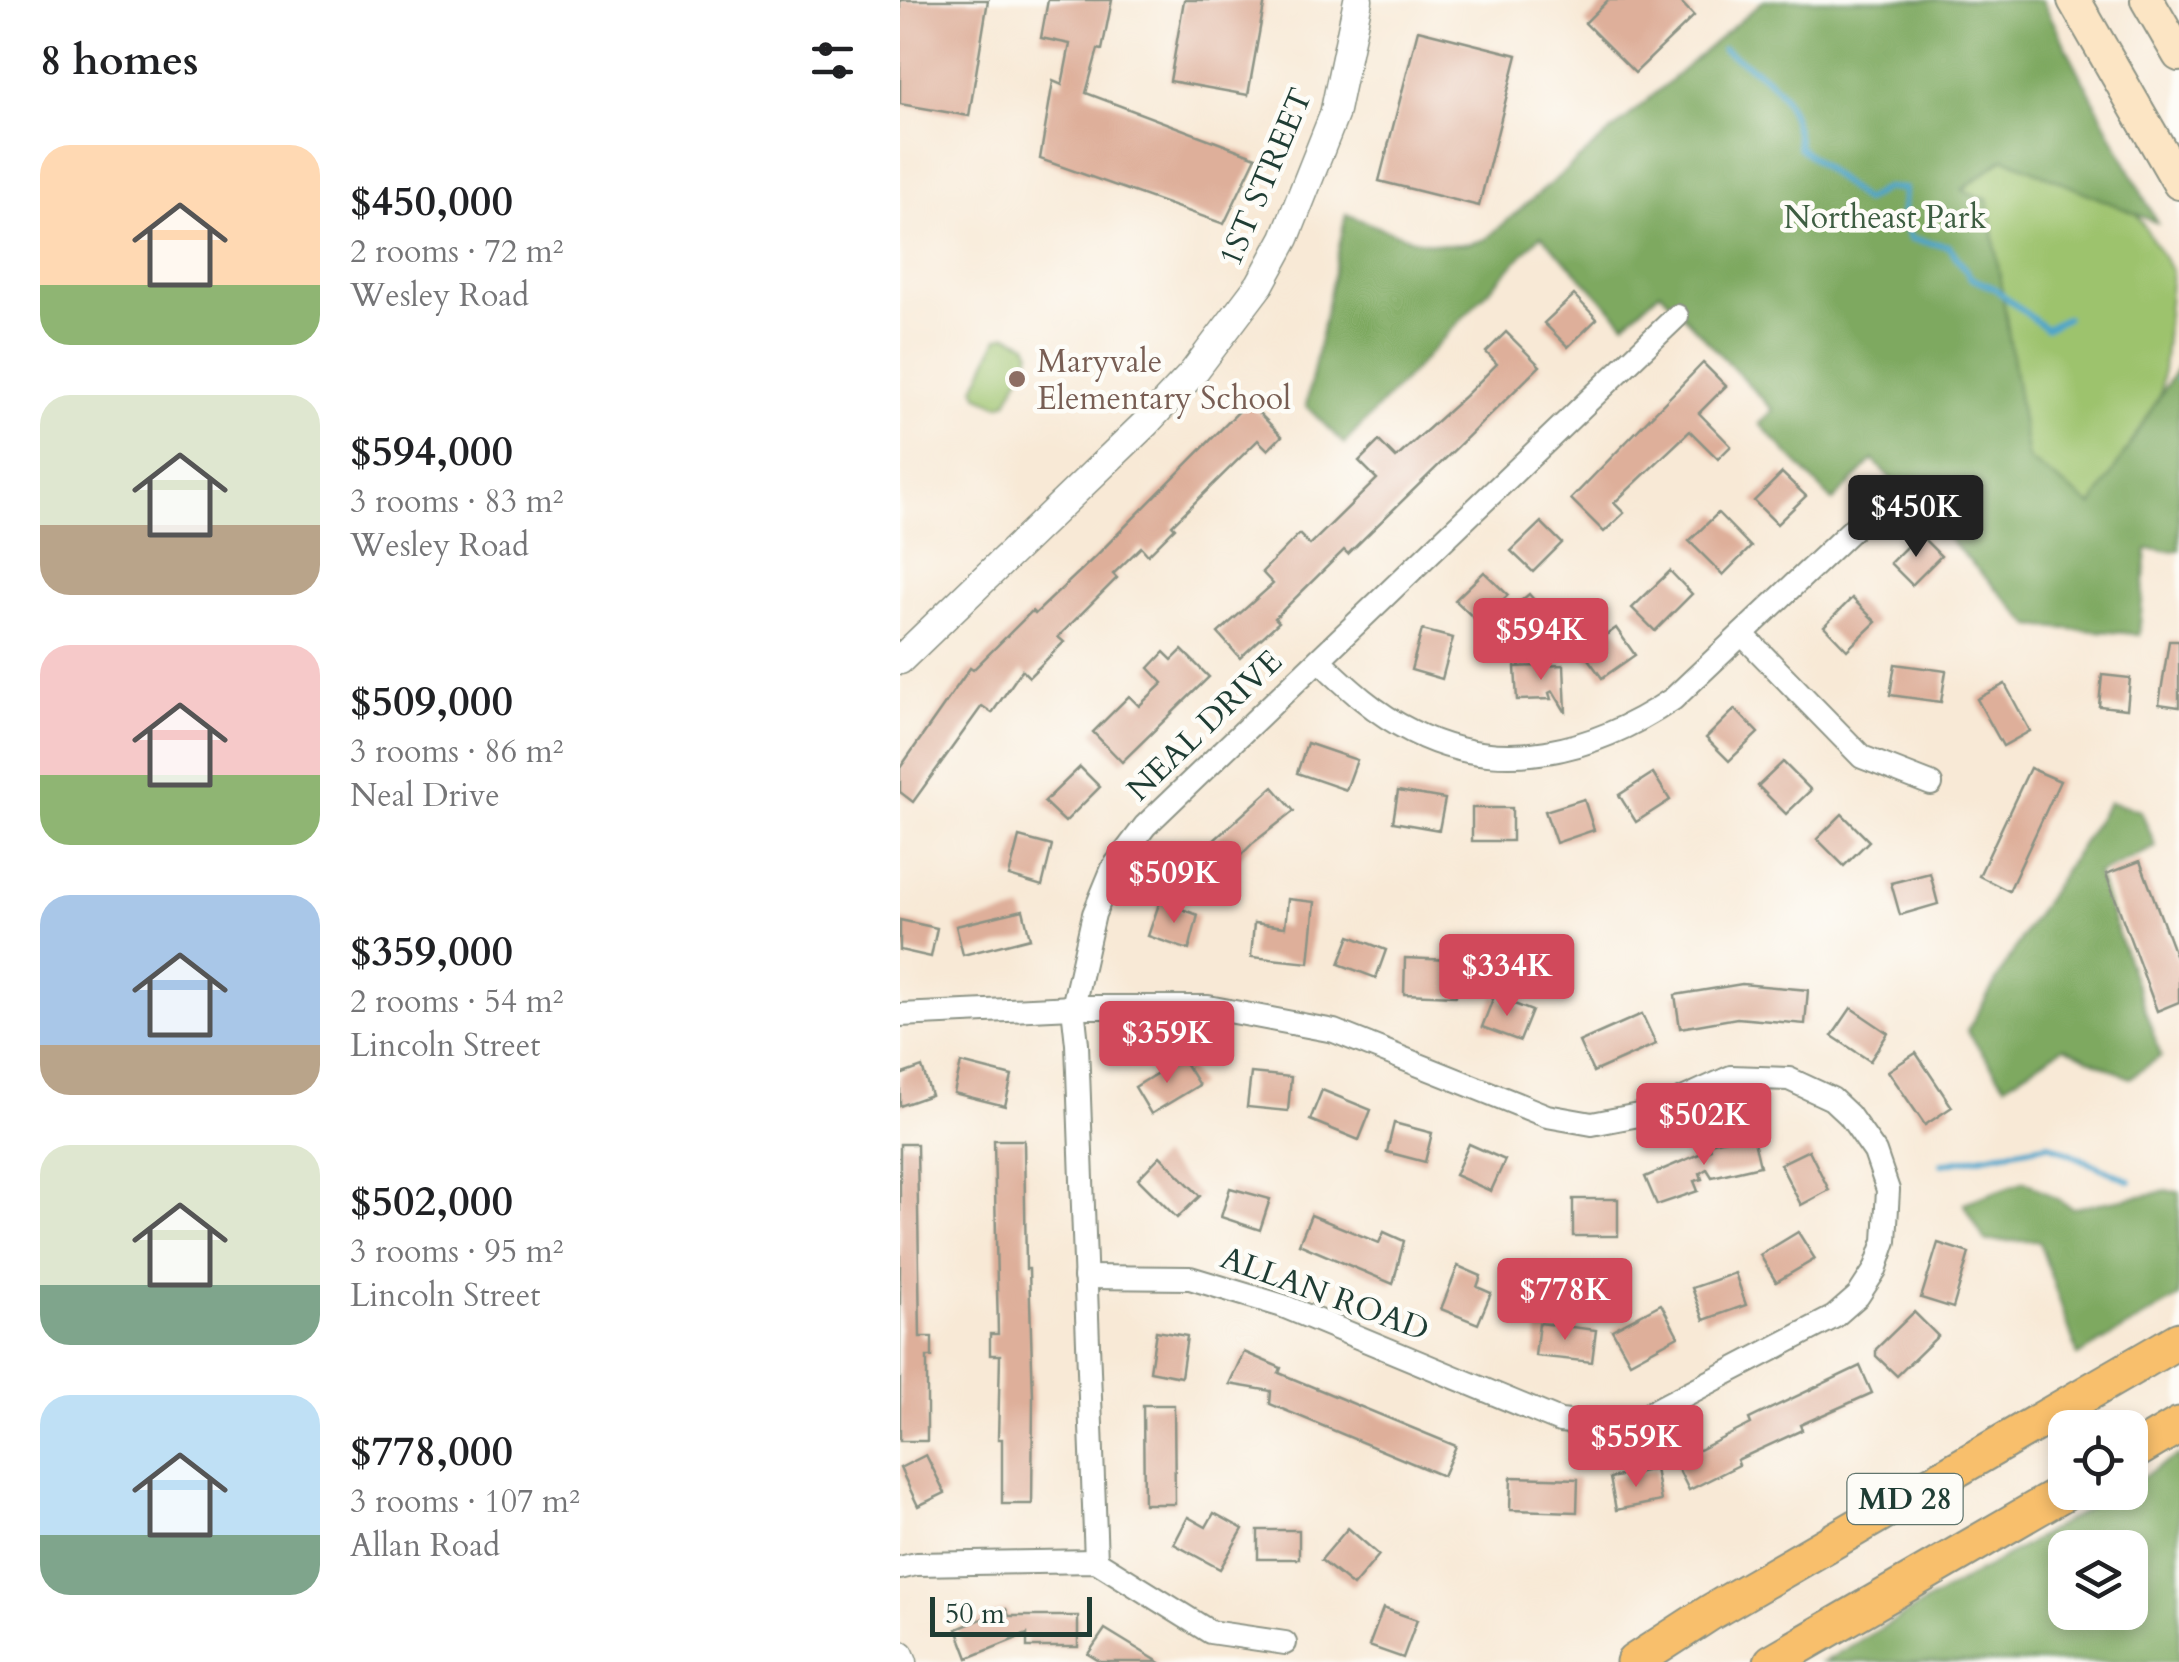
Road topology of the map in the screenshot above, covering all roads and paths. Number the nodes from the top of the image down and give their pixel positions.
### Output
1 (1358, 0) edge
2 (2074, 0) edge
3 (2147, 0) edge
4 (2179, 55) edge
5 (2179, 184) edge
6 (1677, 316) dead end
7 (1875, 508) dead end
8 (1742, 634) junction
9 (900, 660) edge
10 (1319, 660) junction
11 (1931, 784) dead end
12 (1072, 1007) junction
13 (900, 1015) edge
14 (1086, 1277) junction
15 (2179, 1340) edge
16 (2179, 1425) edge
17 (2148, 1443) edge
18 (2048, 1502) edge
19 (1096, 1560) junction
20 (900, 1568) edge
21 (1285, 1643) dead end
22 (900, 1654) edge
23 (903, 1662) edge
24 (1634, 1662) edge
25 (1772, 1662) edge

1 - 9 street, 1ST STREET
2 - 5 main road
3 - 4 main road
6 - 10 street, NEAL DRIVE
7 - 8 street
8 - 10 street
8 - 11 street
10 - 12 street, NEAL DRIVE
12 - 13 street
12 - 14 street, NEAL DRIVE
12 - 14 street, ALLAN ROAD
14 - 19 street, NEAL DRIVE
15 - 24 main road, MD 28
16 - 17 main road
18 - 25 main road, MD 28
19 - 20 street
19 - 21 street
22 - 23 street

